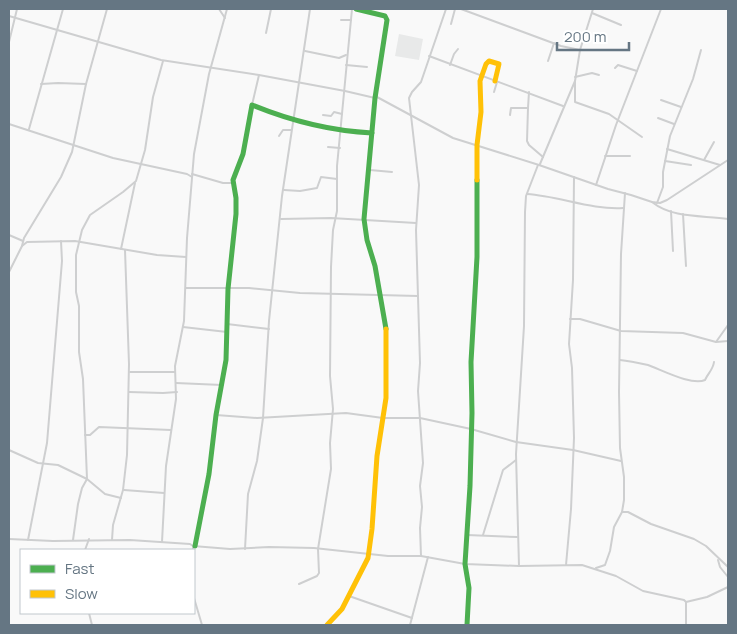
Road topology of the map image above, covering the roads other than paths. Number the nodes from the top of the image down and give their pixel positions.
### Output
1 (17, 9) edge
2 (63, 9) edge
3 (107, 9) edge
4 (219, 9) edge
5 (227, 9) edge
6 (271, 9) edge
7 (310, 9) edge
8 (352, 9) edge
9 (356, 9) edge
10 (446, 9) edge
11 (455, 9) edge
12 (461, 9) edge
13 (593, 9) edge
14 (660, 9) edge
15 (592, 13) junction
16 (9, 16) edge
17 (14, 18) junction
18 (225, 18) junction
19 (341, 20) dead end
20 (351, 20) junction
21 (451, 24) dead end
22 (621, 25) dead end
23 (56, 29) junction
24 (266, 33) dead end
25 (9, 42) edge
26 (98, 42) junction
27 (554, 44) junction
28 (458, 49) dead end
29 (580, 50) junction
30 (701, 50) dead end
31 (304, 51) junction
32 (347, 55) junction
33 (429, 56) junction
34 (162, 61) junction
35 (548, 61) dead end
36 (346, 65) junction
37 (450, 65) junction
38 (367, 67) dead end
39 (211, 68) junction
40 (615, 68) dead end
41 (637, 71) junction
42 (259, 75) junction
43 (599, 75) dead end
44 (482, 76) junction
45 (575, 79) junction
46 (496, 81) junction
47 (299, 83) junction
48 (41, 84) junction
49 (86, 84) junction
50 (345, 91) junction
51 (494, 92) dead end
52 (529, 92) junction
53 (375, 97) junction
54 (661, 100) dead end
55 (252, 105) junction
56 (563, 106) junction
57 (681, 107) junction
58 (528, 108) junction
59 (342, 114) junction
60 (323, 115) dead end
61 (410, 115) junction
62 (510, 115) dead end
63 (658, 118) dead end
64 (293, 120) junction
65 (618, 120) junction
66 (9, 124) edge
67 (674, 124) junction
68 (28, 130) junction
69 (291, 130) junction
70 (341, 131) junction
71 (372, 133) junction
72 (280, 136) dead end
73 (642, 137) dead end
74 (714, 142) dead end
75 (75, 144) junction
76 (477, 145) junction
77 (328, 147) dead end
78 (340, 148) junction
79 (667, 150) junction
80 (606, 156) junction
81 (630, 156) dead end
82 (543, 157) junction
83 (666, 160) junction
84 (704, 160) junction
85 (728, 160) edge
86 (141, 163) junction
87 (539, 165) junction
88 (691, 165) dead end
89 (720, 165) junction
90 (369, 170) junction
91 (392, 172) dead end
92 (187, 174) junction
93 (192, 174) junction
94 (574, 177) junction
95 (337, 179) junction
96 (136, 181) junction
97 (233, 183) junction
98 (596, 185) junction
99 (283, 190) junction
100 (527, 194) junction
101 (625, 194) junction
102 (652, 202) junction
103 (574, 203) junction
104 (657, 203) junction
105 (624, 208) junction
106 (670, 211) junction
107 (683, 214) junction
108 (336, 218) junction
109 (281, 219) junction
110 (364, 219) junction
111 (728, 219) edge
112 (416, 223) junction
113 (9, 235) edge
114 (23, 241) junction
115 (61, 241) junction
116 (79, 242) junction
117 (22, 246) junction
118 (123, 249) junction
119 (673, 251) dead end
120 (186, 258) junction
121 (686, 266) dead end
122 (9, 272) edge
123 (186, 288) junction
124 (228, 289) junction
125 (272, 290) junction
126 (330, 294) junction
127 (380, 294) junction
128 (418, 296) junction
129 (570, 319) junction
130 (227, 324) junction
131 (728, 325) edge
132 (183, 327) junction
133 (269, 329) junction
134 (621, 331) junction
135 (227, 332) junction
136 (728, 341) edge
137 (716, 342) junction
138 (620, 360) junction
139 (714, 362) dead end
140 (129, 372) junction
141 (175, 372) junction
142 (176, 383) junction
143 (222, 385) junction
144 (128, 392) junction
145 (177, 392) junction
146 (332, 413) junction
147 (216, 415) junction
148 (263, 418) junction
149 (383, 418) junction
150 (420, 418) junction
151 (128, 428) junction
152 (171, 430) junction
153 (471, 430) junction
154 (85, 435) junction
155 (516, 442) junction
156 (9, 450) edge
157 (573, 450) junction
158 (516, 460) junction
159 (621, 461) junction
160 (44, 465) junction
161 (87, 479) junction
162 (123, 490) junction
163 (164, 493) junction
164 (121, 498) junction
165 (622, 512) junction
166 (466, 535) junction
167 (483, 535) junction
168 (517, 537) junction
169 (9, 539) edge
170 (89, 539) junction
171 (28, 540) junction
172 (73, 540) junction
173 (112, 540) junction
174 (162, 542) junction
175 (194, 547) edge
176 (318, 548) junction
177 (84, 549) edge
178 (245, 549) junction
179 (369, 554) junction
180 (422, 556) junction
181 (428, 556) junction
182 (718, 560) junction
183 (464, 564) junction
184 (566, 565) junction
185 (518, 566) junction
186 (728, 567) edge
187 (594, 568) junction
188 (728, 577) edge
189 (299, 584) dead end
190 (728, 587) edge
191 (349, 596) junction
192 (686, 602) junction
193 (195, 604) edge
194 (412, 618) junction
195 (202, 625) edge
196 (327, 625) edge
197 (410, 625) edge
198 (467, 625) edge
199 (686, 625) edge

1 - 17 street
2 - 23 street
3 - 26 street
4 - 18 street
5 - 18 street
6 - 24 street
7 - 31 street
8 - 20 street
9 - 53 street
10 - 33 street
11 - 21 street
12 - 27 street
13 - 15 street
14 - 41 street
15 - 22 street
15 - 29 street
16 - 17 street
17 - 23 street
17 - 25 street
18 - 39 street
19 - 20 street
20 - 32 street
23 - 26 street
23 - 48 street
26 - 34 street
26 - 49 street
27 - 29 street
27 - 35 street
28 - 37 street
29 - 45 street
30 - 57 street
31 - 32 street
31 - 47 street
32 - 36 street
33 - 37 street
33 - 61 street
34 - 39 street
34 - 86 street
36 - 38 street
36 - 50 street
37 - 44 street
39 - 42 street
39 - 93 street
40 - 41 street
41 - 65 street
42 - 47 street
42 - 55 street
43 - 45 street
44 - 46 street
44 - 46 street
44 - 76 street
45 - 56 street
45 - 65 street
46 - 51 street
46 - 52 street
47 - 50 street
47 - 64 street
48 - 49 street
48 - 68 street
49 - 75 street
50 - 53 street
50 - 59 street
52 - 56 street
52 - 58 street
53 - 61 street
53 - 71 street
54 - 57 street
55 - 64 street
55 - 97 street
56 - 82 street
57 - 67 street
58 - 62 street
58 - 82 street
59 - 60 street
59 - 70 street
61 - 76 street
61 - 112 street
63 - 67 street
64 - 69 street
64 - 70 street
65 - 73 street
65 - 80 street
66 - 68 street
67 - 79 street
68 - 75 street
69 - 72 street
69 - 99 street
70 - 71 street
70 - 78 street
71 - 90 street
74 - 84 street
75 - 86 street
75 - 114 street
76 - 87 street
76 - 153 street
77 - 78 street
78 - 95 street
79 - 83 street
79 - 84 street
80 - 81 street
80 - 98 street
82 - 87 street
83 - 88 street
83 - 104 street
84 - 89 street
85 - 89 street
86 - 92 street
86 - 96 street
87 - 94 street
87 - 100 street
89 - 104 street
90 - 91 street
90 - 110 street
92 - 93 street
92 - 93 street
93 - 97 street
93 - 120 street
94 - 98 street
94 - 103 street
95 - 99 street
95 - 108 street
96 - 116 street
96 - 118 street
97 - 124 street
98 - 101 street
99 - 109 street
100 - 103 street
100 - 155 street
101 - 102 street
101 - 105 street
102 - 104 street
102 - 106 street
103 - 105 street
103 - 129 street
105 - 134 street
106 - 107 street
106 - 119 street
107 - 111 street
107 - 121 street
108 - 109 street
108 - 110 street
108 - 126 street
109 - 125 street
110 - 112 street
110 - 127 street
112 - 128 street
113 - 114 street
114 - 117 street
115 - 116 street
115 - 117 street
115 - 160 street
116 - 118 street
116 - 154 street
117 - 122 street
118 - 120 street
118 - 140 street
120 - 123 street
123 - 124 street
123 - 132 street
124 - 125 street
124 - 130 street
125 - 126 street
125 - 133 street
126 - 127 street
126 - 146 street
127 - 128 street
127 - 149 street
128 - 150 street
129 - 134 street
129 - 157 street
130 - 133 street
130 - 135 street
131 - 137 street
132 - 135 street
132 - 141 street
133 - 148 street
134 - 137 street
134 - 138 street
135 - 143 street
136 - 137 street
138 - 139 street
138 - 159 street
140 - 141 street
140 - 144 street
141 - 142 street
142 - 143 street
142 - 145 street
143 - 147 street
144 - 145 street
144 - 151 street
145 - 152 street
146 - 148 street
146 - 149 street
146 - 176 street
147 - 148 street
147 - 175 street
148 - 178 street
149 - 150 street
149 - 179 street
150 - 153 street
150 - 180 street
151 - 152 street
151 - 154 street
151 - 162 street
152 - 163 street
153 - 155 street
153 - 166 street
154 - 161 street
155 - 157 street
155 - 158 street
156 - 160 street
157 - 159 street
157 - 184 street
158 - 167 street
158 - 168 street
159 - 165 street
160 - 161 street
160 - 171 street
161 - 164 street
161 - 172 street
162 - 163 street
162 - 164 street
163 - 174 street
164 - 173 street
165 - 182 street
165 - 187 street
166 - 167 street
166 - 183 street
167 - 168 street
168 - 185 street
169 - 171 street
170 - 172 street
170 - 173 street
170 - 177 street
171 - 172 street
173 - 174 street
174 - 175 street
175 - 178 street
176 - 178 street
176 - 179 street
176 - 189 street
179 - 180 street
179 - 191 street
180 - 181 street
181 - 183 street
181 - 194 street
182 - 186 street
182 - 188 street
183 - 185 street
183 - 198 street
184 - 185 street
184 - 187 street
187 - 192 street
190 - 192 street
191 - 194 street
191 - 196 street
192 - 199 street
193 - 195 street
194 - 197 street

